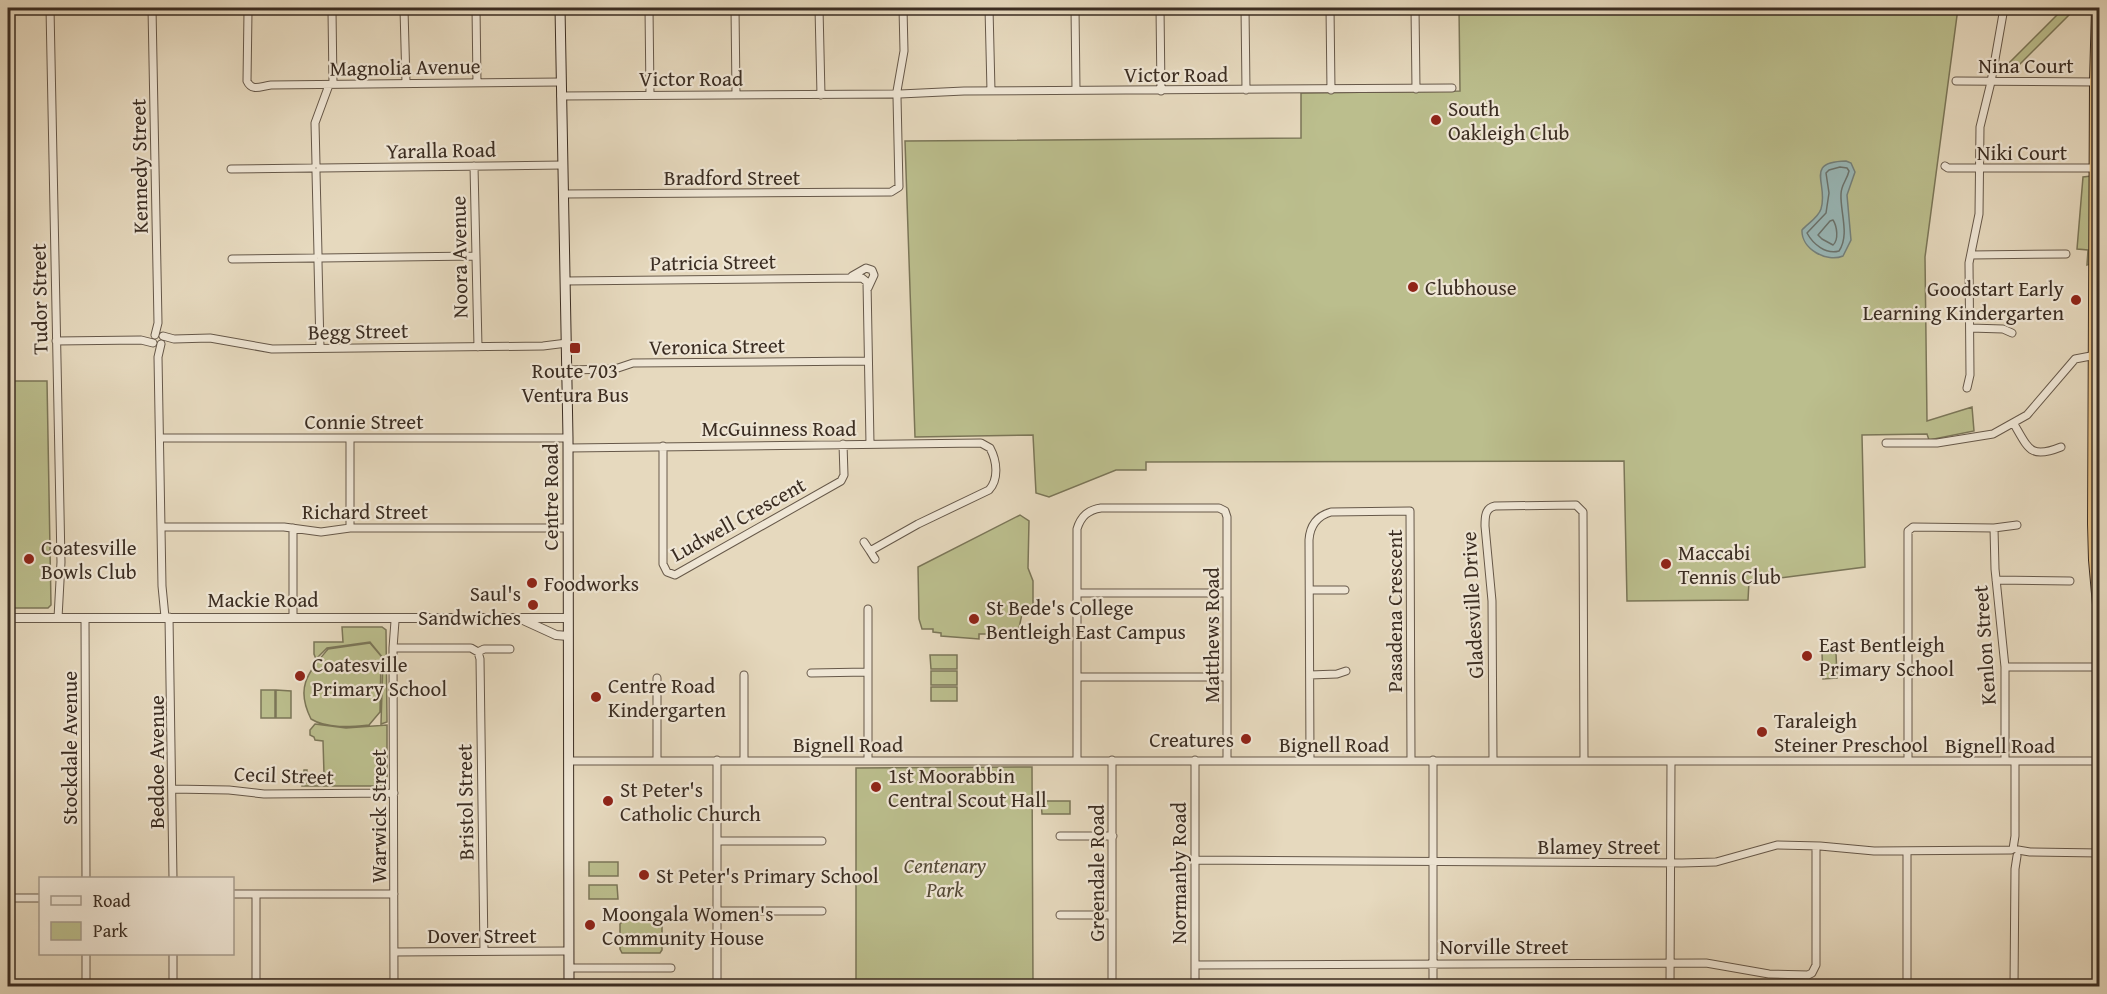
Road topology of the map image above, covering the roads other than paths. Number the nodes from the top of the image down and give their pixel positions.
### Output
1 (50, 8) edge
2 (153, 8) edge
3 (560, 8) edge
4 (648, 8) edge
5 (735, 8) edge
6 (819, 8) edge
7 (903, 8) edge
8 (989, 8) edge
9 (1075, 8) edge
10 (1160, 8) edge
11 (1245, 8) edge
12 (1330, 8) edge
13 (1415, 8) edge
14 (2004, 8) edge
15 (2098, 8) edge
16 (404, 9) dead end
17 (476, 9) edge
18 (332, 11) dead end
19 (248, 12) dead end
20 (1956, 81) dead end
21 (561, 82) junction
22 (1991, 82) junction
23 (2096, 82) junction
24 (406, 83) junction
25 (477, 83) junction
26 (331, 84) junction
27 (1452, 87) dead end
28 (1416, 89) junction
29 (1076, 90) junction
30 (1246, 90) junction
31 (1331, 90) junction
32 (991, 91) junction
33 (1161, 91) junction
34 (736, 94) junction
35 (897, 94) junction
36 (650, 95) junction
37 (820, 95) junction
38 (561, 96) junction
39 (562, 165) junction
40 (1945, 165) dead end
41 (474, 166) junction
42 (316, 168) junction
43 (1979, 168) junction
44 (2098, 168) edge
45 (231, 169) dead end
46 (563, 194) junction
47 (2066, 254) dead end
48 (1971, 255) junction
49 (476, 256) junction
50 (318, 258) junction
51 (232, 259) dead end
52 (850, 277) junction
53 (565, 281) junction
54 (867, 290) junction
55 (1970, 328) junction
56 (2012, 333) dead end
57 (158, 340) junction
58 (56, 341) junction
59 (567, 345) junction
60 (477, 347) junction
61 (2097, 347) edge
62 (320, 348) junction
63 (868, 361) junction
64 (567, 370) junction
65 (1967, 388) dead end
66 (2014, 424) junction
67 (160, 438) junction
68 (350, 438) junction
69 (568, 443) junction
70 (1886, 443) dead end
71 (1895, 443) junction
72 (843, 444) junction
73 (870, 444) junction
74 (663, 446) junction
75 (2061, 447) dead end
76 (1895, 452) dead end
77 (2017, 525) dead end
78 (162, 527) junction
79 (293, 528) junction
80 (350, 528) junction
81 (568, 528) junction
82 (1994, 528) junction
83 (864, 542) dead end
84 (870, 551) junction
85 (875, 559) dead end
86 (1996, 580) junction
87 (2070, 581) dead end
88 (2098, 584) edge
89 (1310, 590) junction
90 (1345, 590) dead end
91 (1077, 593) junction
92 (1227, 593) junction
93 (867, 609) dead end
94 (2100, 615) edge
95 (167, 617) junction
96 (293, 617) junction
97 (8, 618) edge
98 (61, 618) junction
99 (85, 618) junction
100 (393, 618) junction
101 (519, 618) junction
102 (568, 618) junction
103 (568, 636) junction
104 (393, 647) junction
105 (510, 649) dead end
106 (478, 652) junction
107 (2005, 667) junction
108 (2100, 667) edge
109 (1346, 671) dead end
110 (867, 672) junction
111 (811, 673) dead end
112 (744, 675) dead end
113 (1310, 675) junction
114 (1078, 677) junction
115 (1227, 677) junction
116 (657, 678) dead end
117 (657, 760) junction
118 (717, 760) junction
119 (744, 760) junction
120 (868, 760) junction
121 (1077, 760) junction
122 (1112, 760) junction
123 (1195, 760) junction
124 (1227, 760) junction
125 (1310, 760) junction
126 (1411, 760) junction
127 (1433, 760) junction
128 (1493, 760) junction
129 (569, 761) junction
130 (1584, 761) junction
131 (1671, 761) junction
132 (1908, 761) junction
133 (2005, 761) junction
134 (2015, 761) junction
135 (2100, 761) edge
136 (172, 789) junction
137 (394, 793) junction
138 (1060, 836) dead end
139 (1113, 836) junction
140 (717, 841) junction
141 (822, 841) dead end
142 (1816, 846) junction
143 (1907, 851) junction
144 (2015, 852) junction
145 (2100, 853) edge
146 (1195, 860) junction
147 (1433, 862) junction
148 (1671, 863) junction
149 (86, 877) edge
150 (173, 877) edge
151 (234, 894) edge
152 (256, 894) junction
153 (394, 894) junction
154 (8, 898) edge
155 (39, 898) edge
156 (716, 911) junction
157 (822, 911) dead end
158 (1060, 915) dead end
159 (1112, 915) junction
160 (484, 951) junction
161 (569, 951) junction
162 (395, 952) junction
163 (86, 955) edge
164 (173, 955) edge
165 (1433, 963) junction
166 (1670, 963) junction
167 (1195, 965) junction
168 (569, 968) junction
169 (671, 968) dead end
170 (256, 985) edge
171 (394, 985) edge
172 (86, 987) edge
173 (173, 987) edge
174 (569, 987) edge
175 (717, 987) edge
176 (1112, 987) edge
177 (1195, 987) edge
178 (1433, 987) edge
179 (1670, 987) edge
180 (1907, 987) edge
181 (2014, 987) edge

1 - 58 street, Tudor Street
2 - 57 street, Kennedy Street
3 - 21 main road, Centre Road
4 - 36 street
5 - 34 street
6 - 37 street
7 - 35 street
8 - 32 street
9 - 29 street
10 - 33 street
11 - 30 street
12 - 31 street
13 - 28 street
14 - 22 street
15 - 23 highway
16 - 24 street
17 - 25 street
18 - 26 street
19 - 26 street, Magnolia Avenue
20 - 22 street, Nina Court
21 - 25 street, Magnolia Avenue
21 - 38 main road, Centre Road
22 - 23 street, Nina Court
22 - 43 street
23 - 44 highway
24 - 25 street, Magnolia Avenue
24 - 26 street, Magnolia Avenue
26 - 42 street
27 - 28 street, Victor Road
28 - 31 street, Victor Road
29 - 32 street, Victor Road
29 - 33 street, Victor Road
30 - 31 street, Victor Road
30 - 33 street, Victor Road
32 - 35 street, Victor Road
34 - 36 street, Victor Road
34 - 37 street, Victor Road
35 - 37 street, Victor Road
35 - 46 street, Bradford Street
36 - 38 street, Victor Road
38 - 39 main road, Centre Road
39 - 41 street, Yaralla Road
39 - 46 main road, Centre Road
40 - 43 street, Niki Court
41 - 42 street, Yaralla Road
41 - 49 street, Noora Avenue
42 - 45 street, Yaralla Road
42 - 50 street
43 - 44 street, Niki Court
43 - 48 street
44 - 61 highway
46 - 53 main road, Centre Road
47 - 48 street
48 - 55 street
49 - 50 street
49 - 60 street, Noora Avenue
50 - 51 street
50 - 62 street
52 - 53 street, Patricia Street
52 - 54 street, Patricia Street
52 - 54 street
53 - 59 main road, Centre Road
54 - 63 street
55 - 56 street
55 - 65 street
57 - 58 street, Begg Street
57 - 62 street, Begg Street
57 - 67 street, Kennedy Street
58 - 98 street, Tudor Street
59 - 60 street, Begg Street
59 - 64 main road, Centre Road
60 - 62 street, Begg Street
61 - 66 street
61 - 88 highway
63 - 64 street, Veronica Street
63 - 73 street
64 - 69 main road, Centre Road
66 - 71 street
66 - 75 street
67 - 68 street, Connie Street
67 - 78 street, Kennedy Street
68 - 69 street, Connie Street
68 - 80 street
69 - 74 street, McGuinness Road
69 - 81 main road, Centre Road
70 - 71 street
71 - 76 street
72 - 73 street, McGuinness Road
72 - 74 street, McGuinness Road
72 - 74 street, Ludwell Crescent
73 - 84 street, McGuinness Road
77 - 82 street
78 - 79 street, Richard Street
78 - 95 street, Kennedy Street
79 - 80 street, Richard Street
79 - 96 street
80 - 81 street, Richard Street
81 - 102 main road, Centre Road
82 - 86 street, Kenlon Street
82 - 132 street
83 - 84 street
84 - 85 street
86 - 87 street
86 - 107 street, Kenlon Street
88 - 94 highway
89 - 90 street
89 - 113 street, Pasadena Crescent
89 - 126 street, Pasadena Crescent
91 - 92 street
91 - 92 street, Matthews Road
91 - 114 street
92 - 115 street, Matthews Road
93 - 110 street
95 - 96 street, Mackie Road
95 - 99 street, Mackie Road
95 - 136 street, Beddoe Avenue
96 - 100 street, Mackie Road
97 - 98 street, Mackie Road
98 - 99 street, Mackie Road
99 - 149 street, Stockdale Avenue
100 - 101 street, Mackie Road
100 - 104 street, Warwick Street
101 - 102 street, Mackie Road
101 - 103 street, Mackie Road
102 - 103 main road, Centre Road
103 - 129 main road, Centre Road
104 - 106 street
104 - 137 street, Warwick Street
105 - 106 street
106 - 160 street, Bristol Street
107 - 108 street
107 - 133 street, Kenlon Street
109 - 113 street
110 - 111 street
110 - 120 street
112 - 119 street
113 - 125 street, Pasadena Crescent
114 - 115 street
114 - 121 street
115 - 124 street, Matthews Road
116 - 117 street
117 - 118 street, Bignell Road
117 - 129 street, Bignell Road
118 - 119 street, Bignell Road
118 - 140 street
119 - 120 street, Bignell Road
120 - 121 street, Bignell Road
121 - 122 street, Bignell Road
122 - 123 street, Bignell Road
122 - 139 street, Greendale Road
123 - 124 street, Bignell Road
123 - 146 street, Normanby Road
124 - 125 street, Bignell Road
125 - 126 street, Bignell Road
126 - 127 street, Bignell Road
127 - 128 street, Bignell Road
127 - 147 street
128 - 130 street, Bignell Road
128 - 130 street, Gladesville Drive
129 - 161 main road, Centre Road
130 - 131 street, Bignell Road
131 - 132 street, Bignell Road
131 - 148 street
132 - 133 street, Bignell Road
133 - 134 street, Bignell Road
134 - 135 street, Bignell Road
134 - 144 street
136 - 137 street, Cecil Street
136 - 150 street, Beddoe Avenue
137 - 153 street, Warwick Street
138 - 139 street
139 - 159 street, Greendale Road
140 - 141 street
140 - 156 street
142 - 143 street, Blamey Street
142 - 148 street, Blamey Street
142 - 166 street, Norville Street
143 - 144 street, Blamey Street
143 - 180 street
144 - 145 street, Blamey Street
144 - 181 street
146 - 147 street, Blamey Street
146 - 167 street, Normanby Road
147 - 148 street, Blamey Street
147 - 165 street
148 - 166 street
151 - 152 street
152 - 153 street
152 - 170 street
153 - 162 street, Warwick Street
154 - 155 street
156 - 157 street
156 - 175 street
158 - 159 street
159 - 176 street, Greendale Road
160 - 161 street, Dover Street
160 - 162 street, Dover Street
161 - 168 main road, Centre Road
162 - 171 street, Warwick Street
163 - 172 street
164 - 173 street
165 - 166 street, Norville Street
165 - 167 street, Norville Street
165 - 178 street
166 - 179 street
167 - 177 street, Normanby Road
168 - 169 street
168 - 174 main road, Centre Road
170 - 171 street

